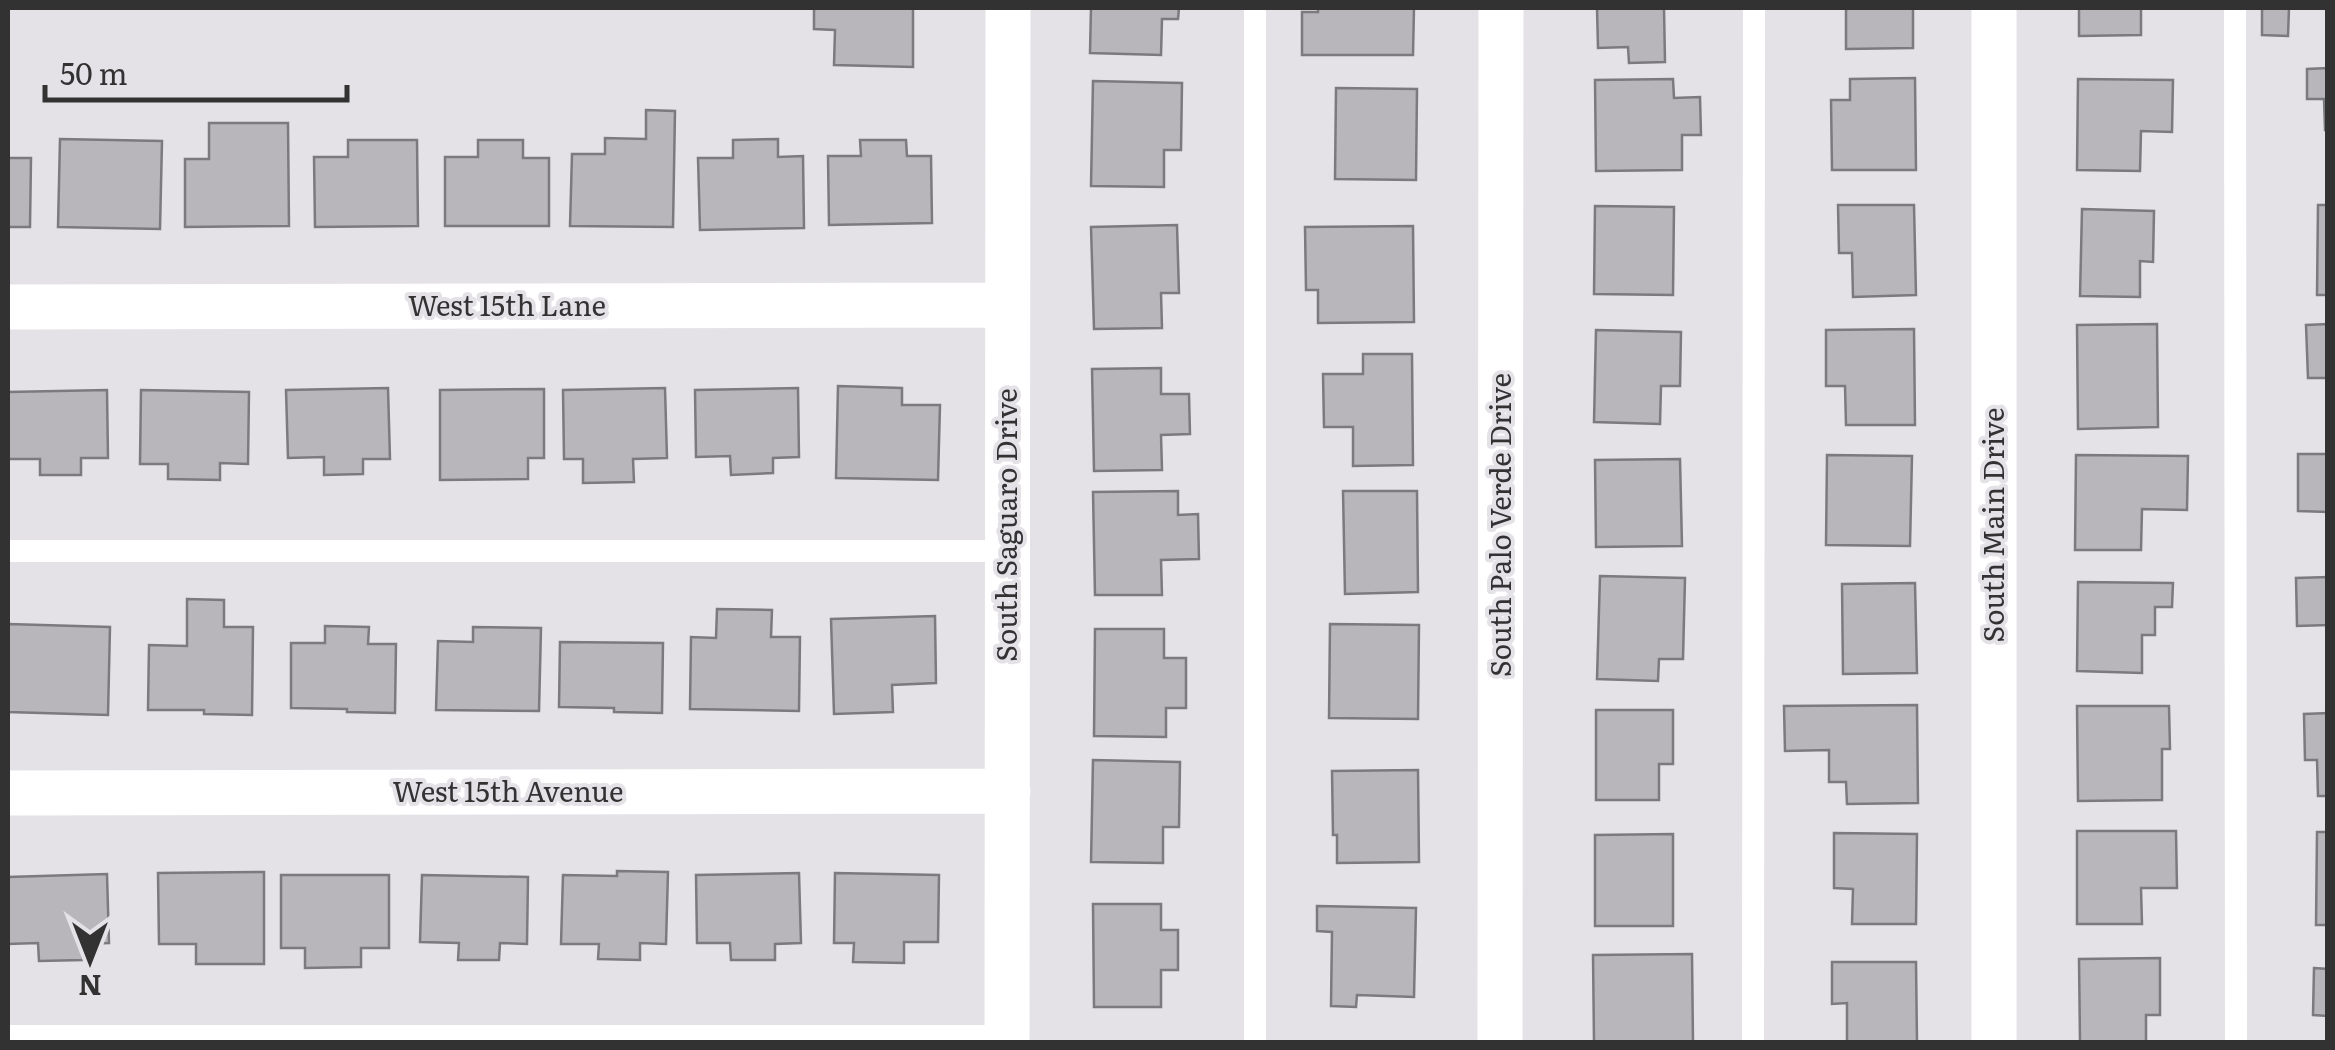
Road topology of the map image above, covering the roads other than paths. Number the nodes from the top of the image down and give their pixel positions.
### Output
1 (1008, 8) edge
2 (1254, 8) edge
3 (1501, 8) edge
4 (1754, 8) edge
5 (1994, 8) edge
6 (2236, 8) edge
7 (1006, 305) junction
8 (8, 307) edge
9 (8, 551) edge
10 (1007, 551) junction
11 (1008, 791) junction
12 (8, 793) edge
13 (8, 1036) edge
14 (1007, 1039) edge
15 (1254, 1042) edge
16 (1500, 1042) edge
17 (1752, 1042) edge
18 (1994, 1042) edge
19 (2236, 1042) edge

1 - 7 street, South Saguaro Drive
2 - 15 lane
3 - 16 street, South Palo Verde Drive
4 - 17 lane
5 - 18 street, South Main Drive
6 - 19 lane
7 - 8 street, West 15th Lane
7 - 10 street, South Saguaro Drive
9 - 10 lane
10 - 11 street, South Saguaro Drive
11 - 12 street, West 15th Avenue
11 - 14 street, South Saguaro Drive
13 - 14 lane

